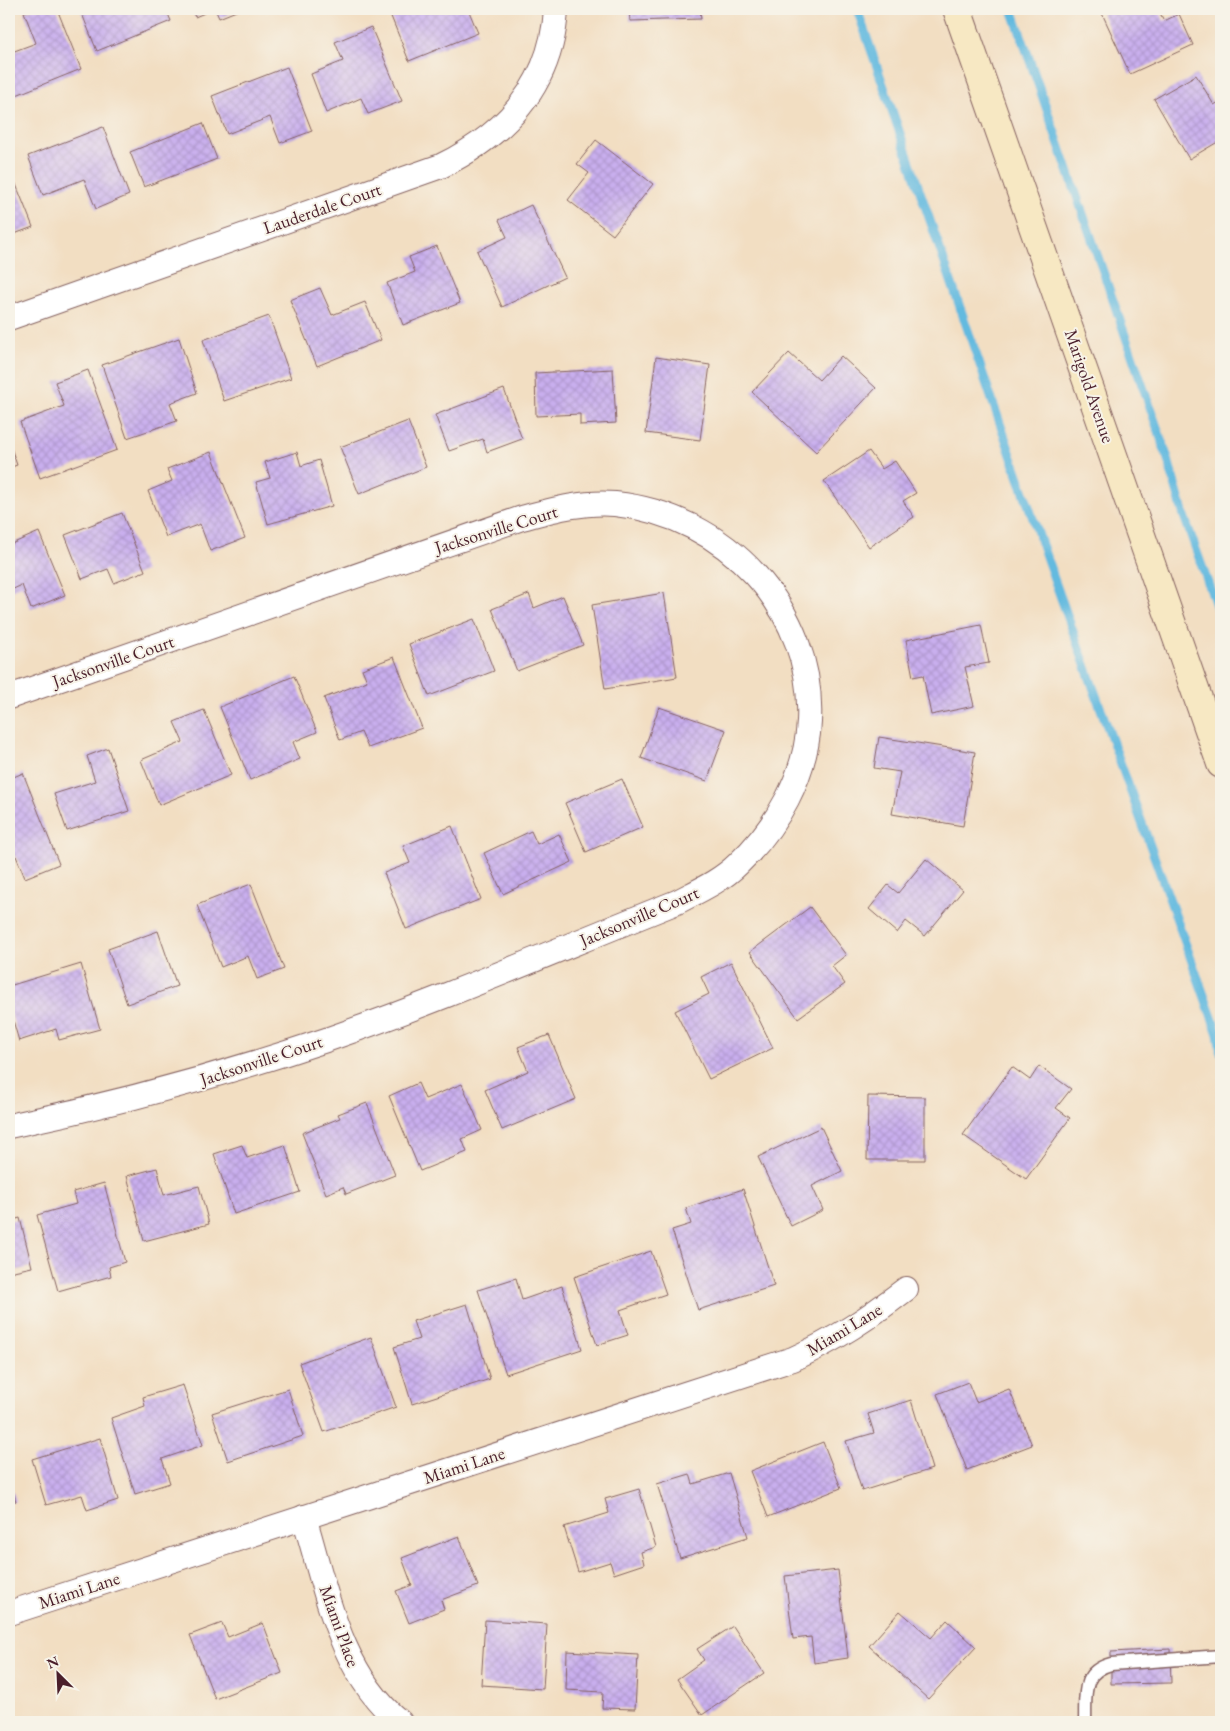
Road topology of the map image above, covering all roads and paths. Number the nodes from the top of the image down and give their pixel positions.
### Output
1 (556, 9) edge
2 (957, 9) edge
3 (9, 318) edge
4 (9, 698) edge
5 (1221, 764) edge
6 (9, 1126) edge
7 (906, 1288) dead end
8 (304, 1517) junction
9 (9, 1613) edge
10 (1221, 1656) edge
11 (400, 1722) edge
12 (1085, 1722) edge

1 - 3 street, Lauderdale Court
2 - 5 main road, Marigold Avenue
4 - 6 street, Jacksonville Court
7 - 8 street, Miami Lane
8 - 9 street, Miami Lane
8 - 11 street, Miami Place
10 - 12 lane

